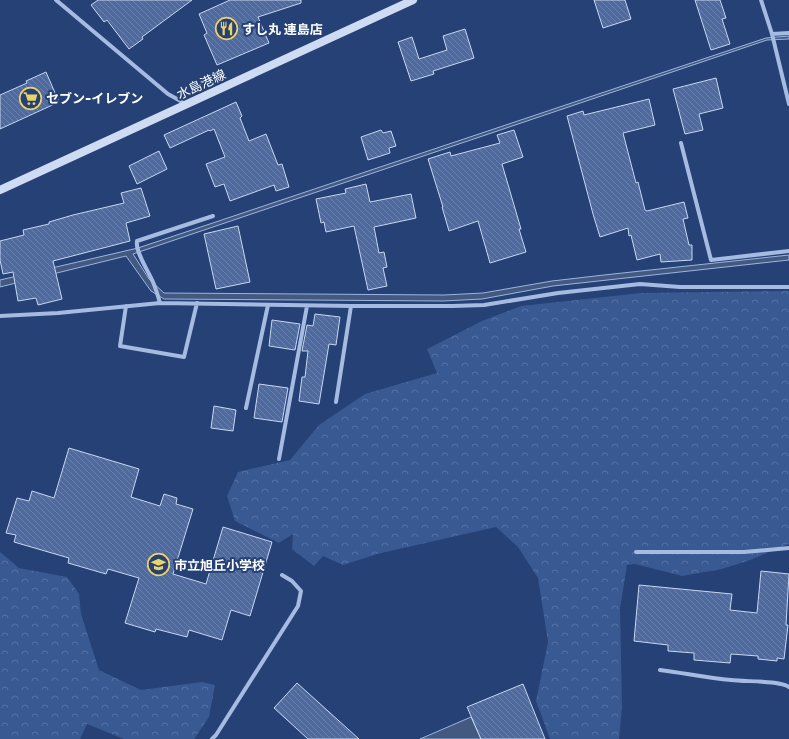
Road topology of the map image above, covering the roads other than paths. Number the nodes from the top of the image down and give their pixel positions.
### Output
1 (56, 0) edge
2 (413, 0) edge
3 (761, 0) edge
4 (789, 33) edge
5 (772, 35) junction
6 (186, 104) junction
7 (789, 104) edge
8 (681, 143) dead end
9 (0, 190) edge
10 (213, 216) dead end
11 (789, 251) edge
12 (789, 287) edge
13 (160, 303) junction
14 (197, 303) junction
15 (268, 305) junction
16 (126, 306) junction
17 (307, 306) junction
18 (351, 306) junction
19 (0, 316) edge
20 (336, 402) dead end
21 (246, 408) dead end
22 (279, 459) dead end
23 (789, 548) edge
24 (636, 552) dead end
25 (282, 575) dead end
26 (660, 670) dead end
27 (789, 687) edge
28 (212, 739) edge

1 - 6 street
2 - 6 main road, 水島港線
3 - 5 street
4 - 5 street
5 - 7 street
6 - 9 main road, 水島港線
8 - 11 street
10 - 13 street
12 - 18 street
13 - 14 street
13 - 16 street
14 - 15 street
14 - 16 street
15 - 17 street
15 - 21 street
16 - 19 street
17 - 18 street
17 - 22 street
18 - 20 street
23 - 24 street
25 - 28 street
26 - 27 street

